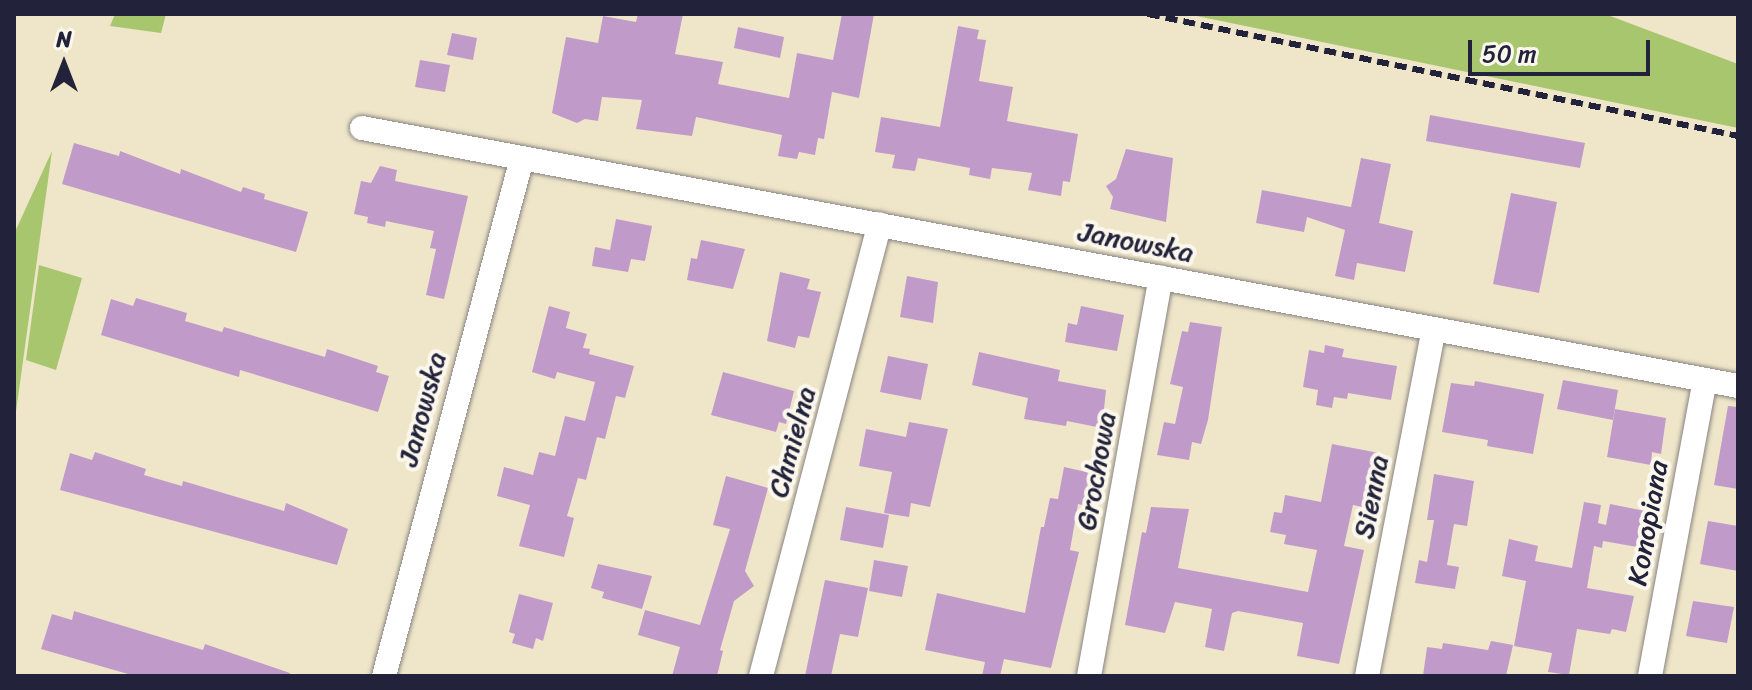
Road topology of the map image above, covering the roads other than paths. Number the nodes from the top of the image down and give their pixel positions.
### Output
1 (362, 128) dead end
2 (522, 158) junction
3 (880, 224) junction
4 (1161, 277) junction
5 (1434, 329) junction
6 (1705, 380) junction
7 (1738, 386) edge
8 (384, 676) edge
9 (761, 676) edge
10 (1089, 676) edge
11 (1367, 676) edge
12 (1650, 676) edge

1 - 2 street, Janowska
2 - 3 street, Janowska
2 - 8 street, Janowska
3 - 4 street, Janowska
3 - 9 street, Chmielna
4 - 5 street, Janowska
4 - 10 street, Grochowa
5 - 6 street, Janowska
5 - 11 street, Sienna
6 - 7 street, Janowska
6 - 12 street, Konopiana

